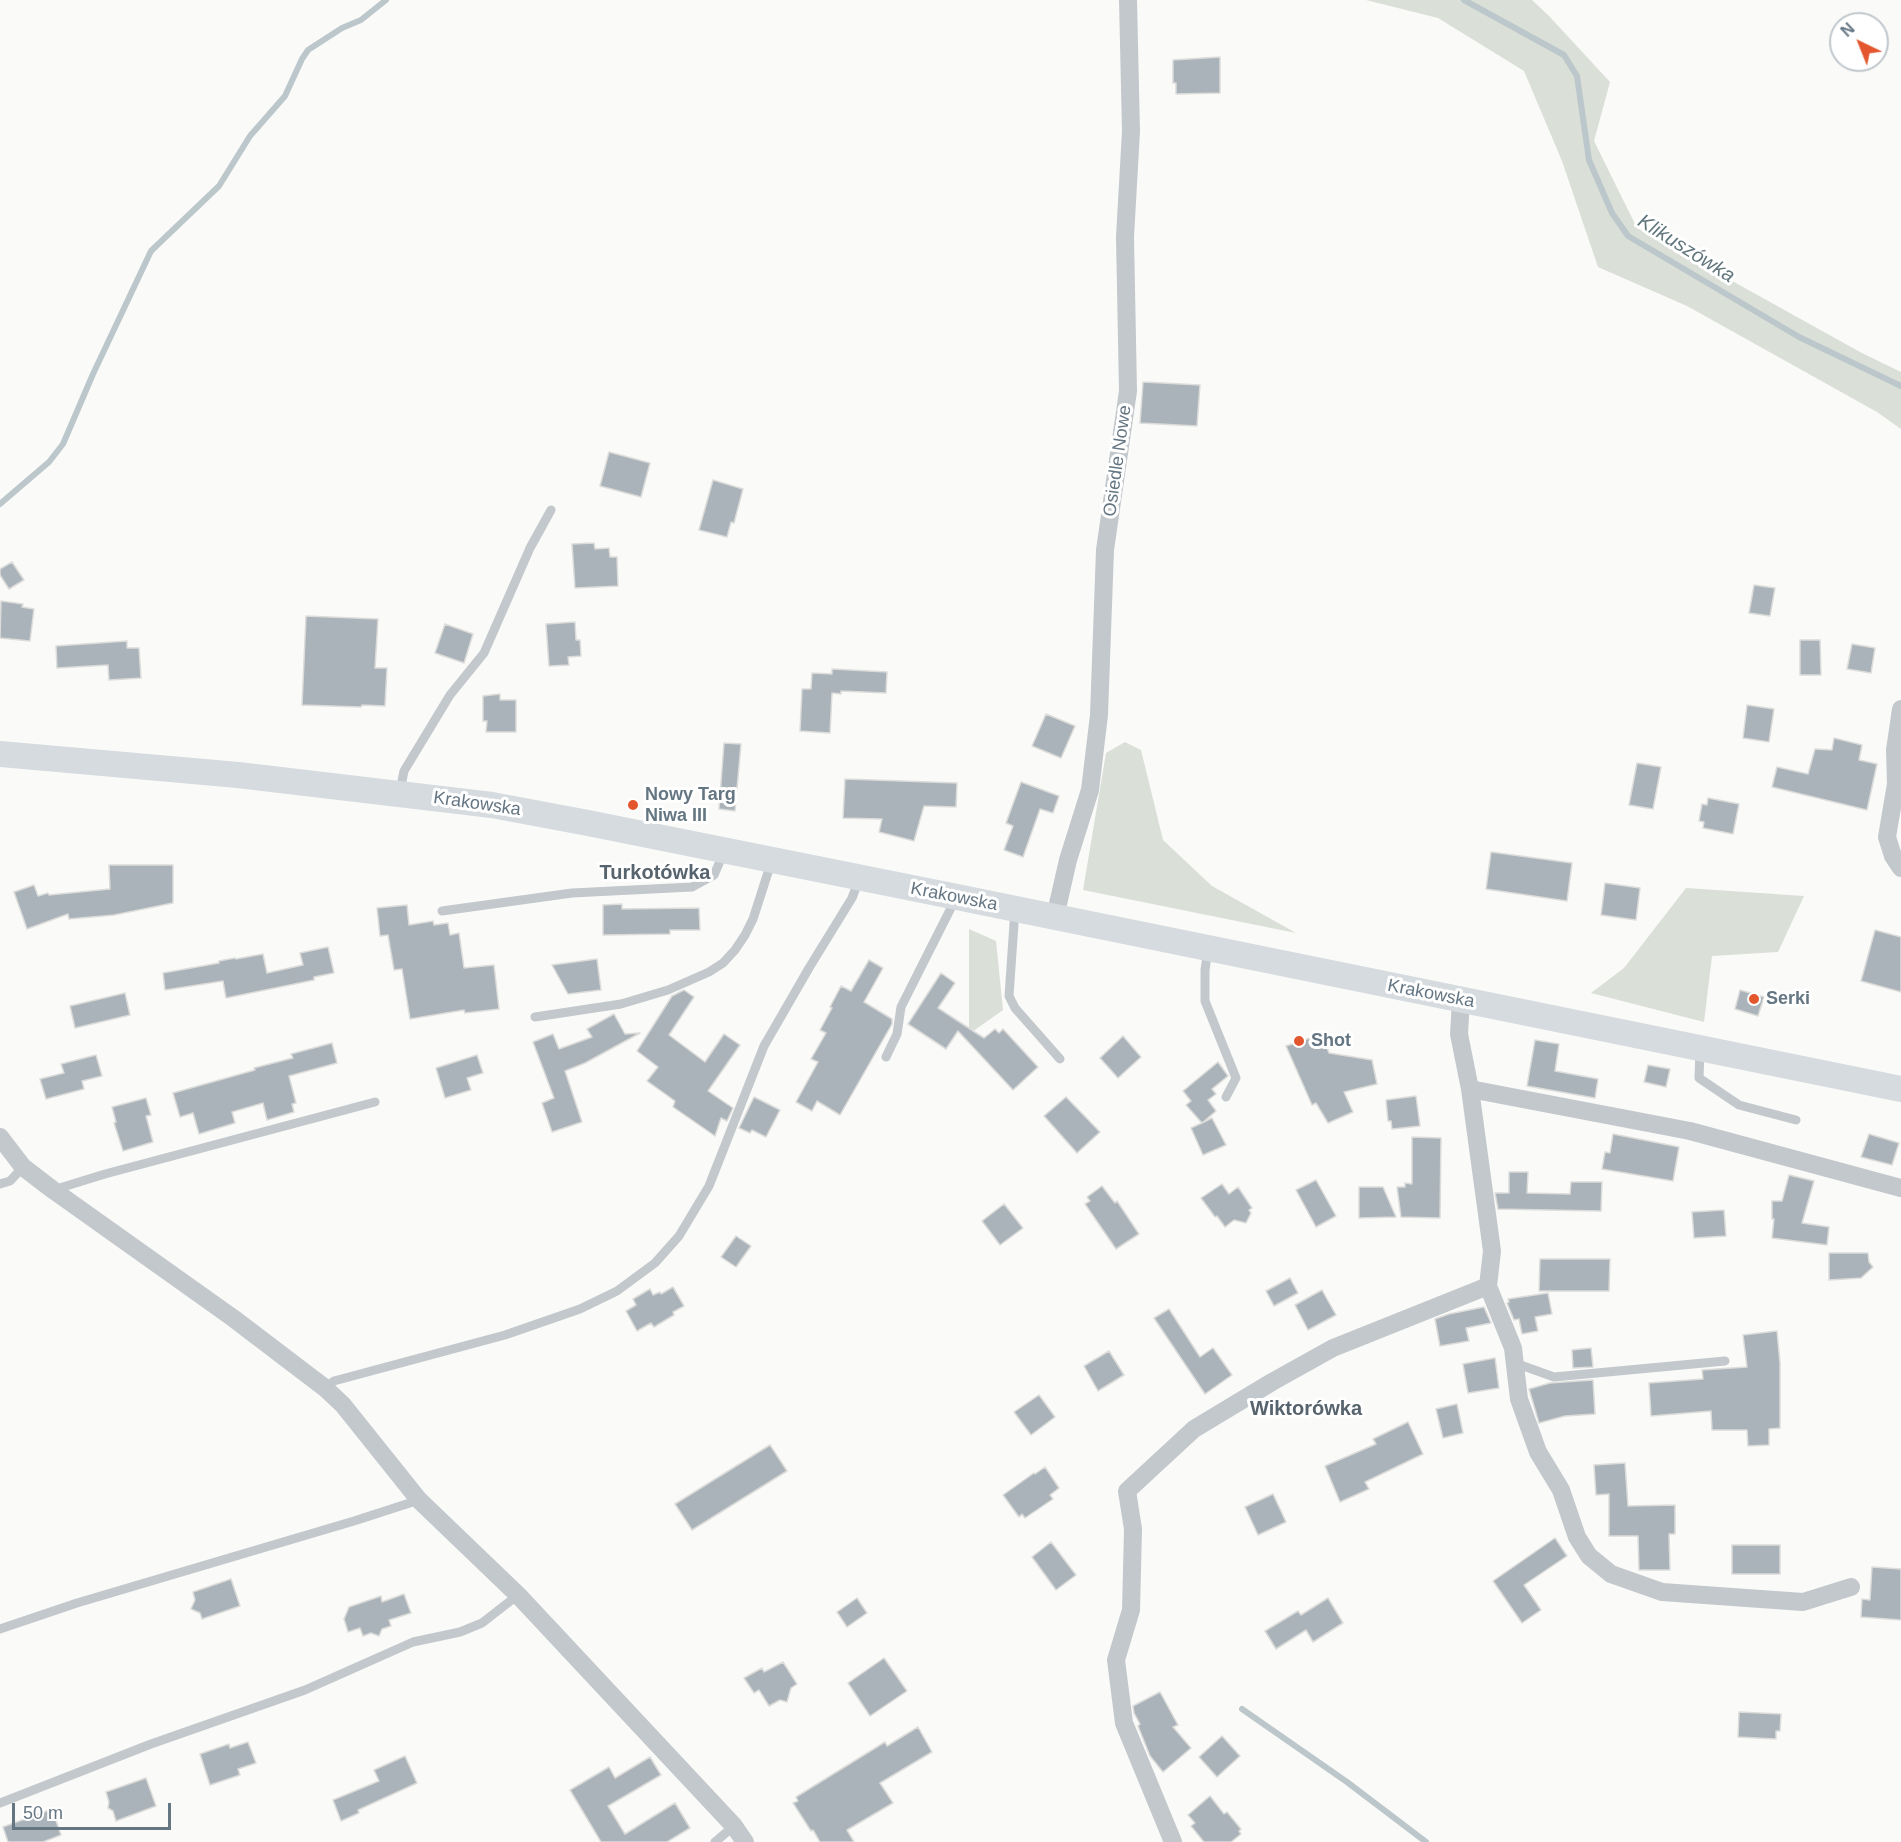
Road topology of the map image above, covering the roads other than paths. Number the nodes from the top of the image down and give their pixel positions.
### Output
1 (1128, 0) edge
2 (550, 510) dead end
3 (1901, 709) edge
4 (0, 754) edge
5 (399, 794) junction
6 (725, 850) junction
7 (772, 860) junction
8 (1901, 868) edge
9 (860, 878) junction
10 (957, 897) junction
11 (1015, 909) junction
12 (442, 911) dead end
13 (1055, 917) junction
14 (1209, 948) junction
15 (1461, 1000) junction
16 (535, 1017) dead end
17 (1700, 1048) junction
18 (886, 1057) dead end
19 (1060, 1059) dead end
20 (1470, 1089) junction
21 (1901, 1089) edge
22 (1226, 1097) dead end
23 (375, 1102) dead end
24 (1796, 1120) dead end
25 (0, 1137) edge
26 (23, 1167) junction
27 (0, 1184) edge
28 (1901, 1188) edge
29 (53, 1190) junction
30 (1488, 1286) junction
31 (1725, 1361) dead end
32 (1515, 1363) junction
33 (325, 1388) junction
34 (420, 1500) junction
35 (1851, 1587) dead end
36 (518, 1595) junction
37 (0, 1629) edge
38 (0, 1803) edge
39 (734, 1826) junction
40 (715, 1842) edge
41 (745, 1842) edge
42 (1173, 1842) edge

1 - 13 street, Osiedle Nowe
2 - 5 lane
3 - 8 street
4 - 5 main road, Krakowska
5 - 6 main road, Krakowska
6 - 7 main road, Krakowska
6 - 12 lane
7 - 9 main road, Krakowska
7 - 16 lane
9 - 10 main road, Krakowska
9 - 33 lane
10 - 11 main road, Krakowska
10 - 18 lane
11 - 13 main road, Krakowska
11 - 19 lane
13 - 14 main road, Krakowska
14 - 15 main road, Krakowska
14 - 22 lane
15 - 17 main road, Krakowska
15 - 20 street
17 - 21 main road, Krakowska
17 - 24 lane
20 - 28 street
20 - 30 street
23 - 29 lane
25 - 26 street
26 - 27 lane
26 - 29 street
29 - 33 street
30 - 32 street
30 - 42 street
31 - 32 lane
32 - 35 street
33 - 34 street
34 - 36 street
34 - 37 lane
36 - 38 lane
36 - 39 street
39 - 40 lane
39 - 41 street

